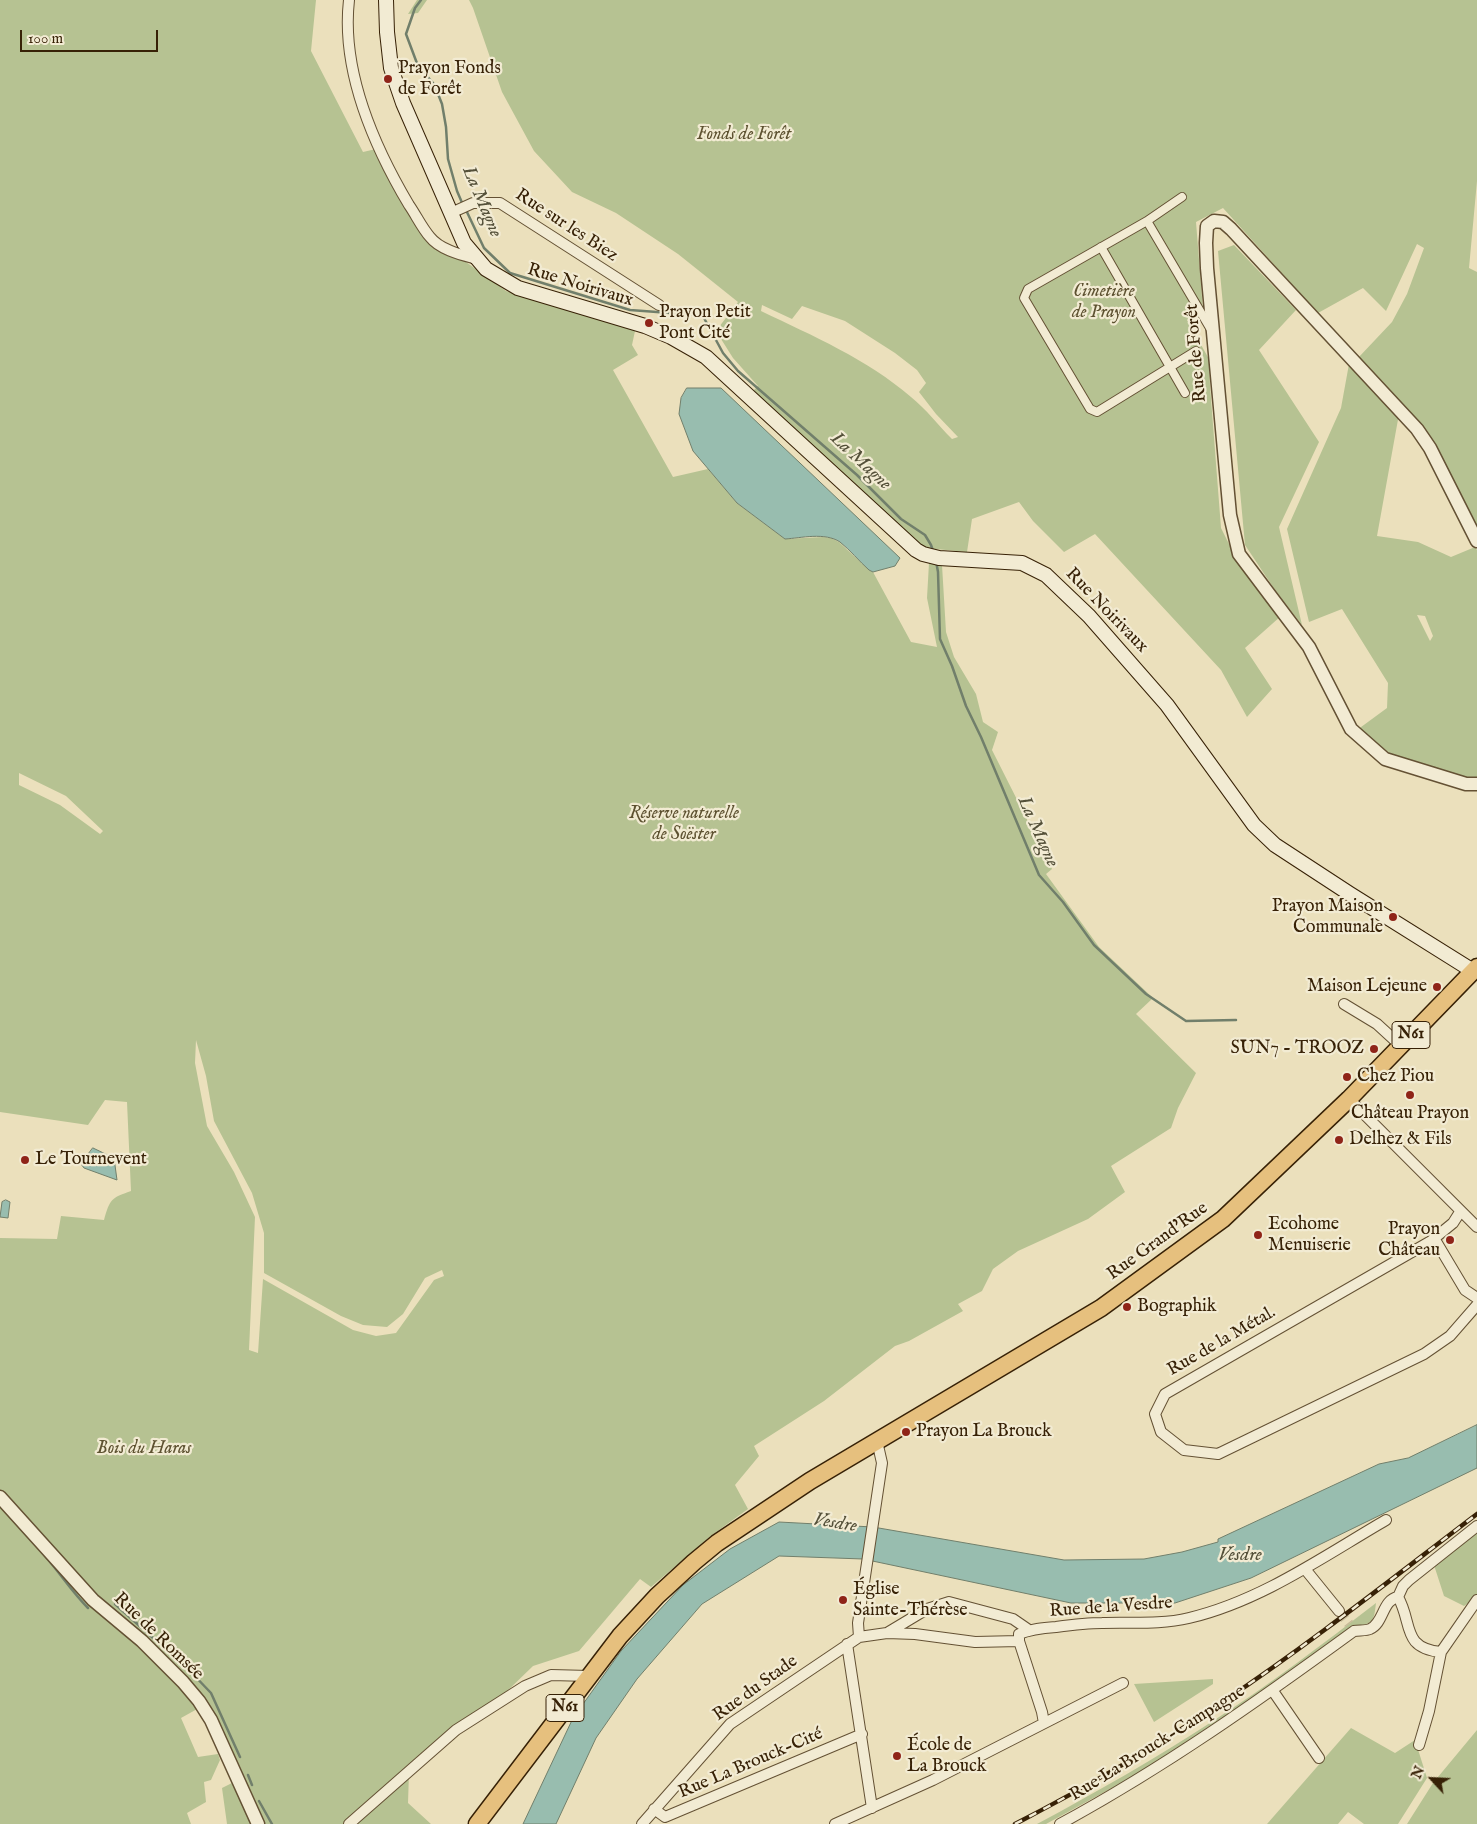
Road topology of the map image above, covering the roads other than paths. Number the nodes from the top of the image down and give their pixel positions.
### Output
1 (348, 0) edge
2 (386, 0) edge
3 (1182, 197) dead end
4 (455, 210) junction
5 (1146, 221) junction
6 (1101, 247) junction
7 (477, 259) junction
8 (659, 305) dead end
9 (1213, 334) junction
10 (1196, 351) dead end
11 (1170, 367) junction
12 (1185, 393) dead end
13 (1477, 541) edge
14 (1477, 784) edge
15 (1475, 969) edge
16 (1344, 1004) dead end
17 (1401, 1046) junction
18 (1349, 1099) junction
19 (1460, 1212) junction
20 (1477, 1227) edge
21 (1434, 1238) junction
22 (1477, 1298) edge
23 (1477, 1305) edge
24 (877, 1441) junction
25 (0, 1497) edge
26 (1386, 1520) dead end
27 (1477, 1526) edge
28 (1305, 1569) junction
29 (1398, 1596) junction
30 (1477, 1600) edge
31 (1339, 1611) tunnel mouth
32 (1029, 1630) junction
33 (887, 1633) junction
34 (859, 1637) junction
35 (1019, 1641) junction
36 (848, 1644) junction
37 (1441, 1652) junction
38 (589, 1676) junction
39 (1122, 1684) dead end
40 (1273, 1691) junction
41 (1044, 1723) junction
42 (862, 1734) junction
43 (1419, 1745) dead end
44 (1319, 1758) dead end
45 (872, 1808) junction
46 (654, 1809) junction
47 (258, 1824) edge
48 (348, 1824) edge
49 (477, 1824) edge
50 (642, 1824) edge
51 (836, 1824) edge
52 (1060, 1824) edge

1 - 7 street
2 - 4 main road, Rue Noirivaux
3 - 5 street
4 - 7 main road, Rue Noirivaux
4 - 8 street, Rue sur les Biez
5 - 6 street
5 - 9 street
6 - 11 street
6 - 11 street
7 - 15 main road, Rue Noirivaux
9 - 13 street, Rue de Forêt
9 - 14 street, Rue de Forêt
10 - 11 street
11 - 12 street
15 - 17 main road, Rue Grand'Rue / N61
16 - 17 street
17 - 18 main road, Rue Grand'Rue / N61
18 - 19 street
18 - 24 main road, Rue Grand'Rue / N61
19 - 20 street
19 - 21 street, Rue de la Métal.
21 - 22 street
21 - 23 street, Rue de la Métal.
24 - 34 street
24 - 38 main road, Rue Grand'Rue / N61
25 - 47 street, Rue de Romsée
26 - 28 street, Rue de la Vesdre
27 - 29 street, Rue La Brouck-Campagne
28 - 31 street
28 - 32 street, Rue de la Vesdre
29 - 37 street
29 - 40 street, Rue La Brouck-Campagne
30 - 37 street
32 - 33 street, Rue de la Vesdre
32 - 35 street, Rue de la Vesdre
33 - 34 street, Rue de la Vesdre
33 - 35 street, Rue de la Vesdre
34 - 36 street, Rue du Stade
35 - 41 street
36 - 42 street
36 - 46 street, Rue du Stade
37 - 43 street
38 - 48 street
38 - 49 main road, N61
39 - 41 street
40 - 44 street, Rue La Brouck-Campagne
40 - 52 street, Rue La Brouck-Campagne
41 - 45 street
42 - 45 street
42 - 46 street, Rue La Brouck-Cité
45 - 51 street
46 - 50 street, Rue du Stade

